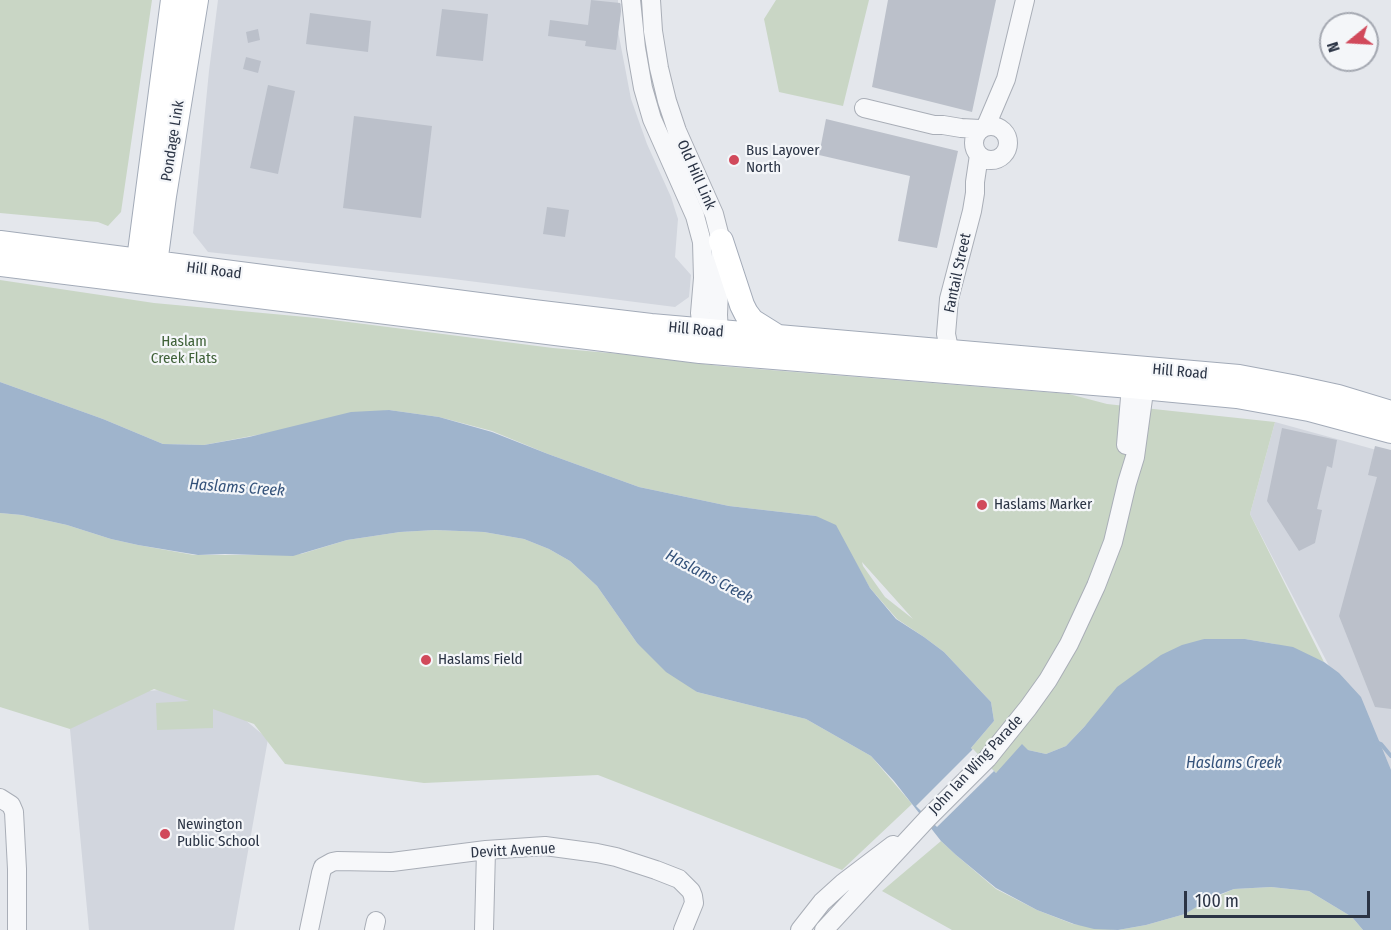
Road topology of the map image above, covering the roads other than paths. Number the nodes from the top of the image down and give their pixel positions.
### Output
1 (173, 0) edge
2 (195, 0) edge
3 (631, 0) edge
4 (651, 0) edge
5 (1025, 0) edge
6 (864, 108) dead end
7 (986, 141) junction
8 (721, 241) junction
9 (0, 243) edge
10 (0, 264) edge
11 (146, 272) junction
12 (778, 338) junction
13 (710, 341) junction
14 (950, 353) junction
15 (964, 373) junction
16 (1139, 378) junction
17 (1375, 415) edge
18 (1391, 431) edge
19 (0, 798) edge
20 (927, 819) junction
21 (486, 850) junction
22 (8, 889) edge
23 (17, 930) edge
24 (309, 930) edge
25 (484, 930) edge
26 (683, 930) edge
27 (800, 930) edge
28 (824, 930) edge

1 - 11 main road, Pondage Link
2 - 11 main road, Pondage Link
3 - 13 street, Old Hill Link
4 - 8 street, Old Hill Link
5 - 7 street, Fantail Street
6 - 7 street
7 - 14 street, Fantail Street
8 - 12 main road
8 - 13 street, Old Hill Link
9 - 11 main road, Hill Road
10 - 11 main road, Hill Road
11 - 13 main road, Hill Road
12 - 13 main road, Hill Road
12 - 14 main road, Hill Road
13 - 15 main road, Hill Road
14 - 15 main road
14 - 16 main road, Hill Road
15 - 16 main road, Hill Road
16 - 17 main road, Hill Road
16 - 20 street, John Ian Wing Parade
17 - 18 main road, Hill Road
19 - 22 street
20 - 27 street, John Ian Wing Parade
20 - 28 street, John Ian Wing Parade
21 - 24 street, Devitt Avenue
21 - 25 street
21 - 26 street, Devitt Avenue
22 - 23 street

